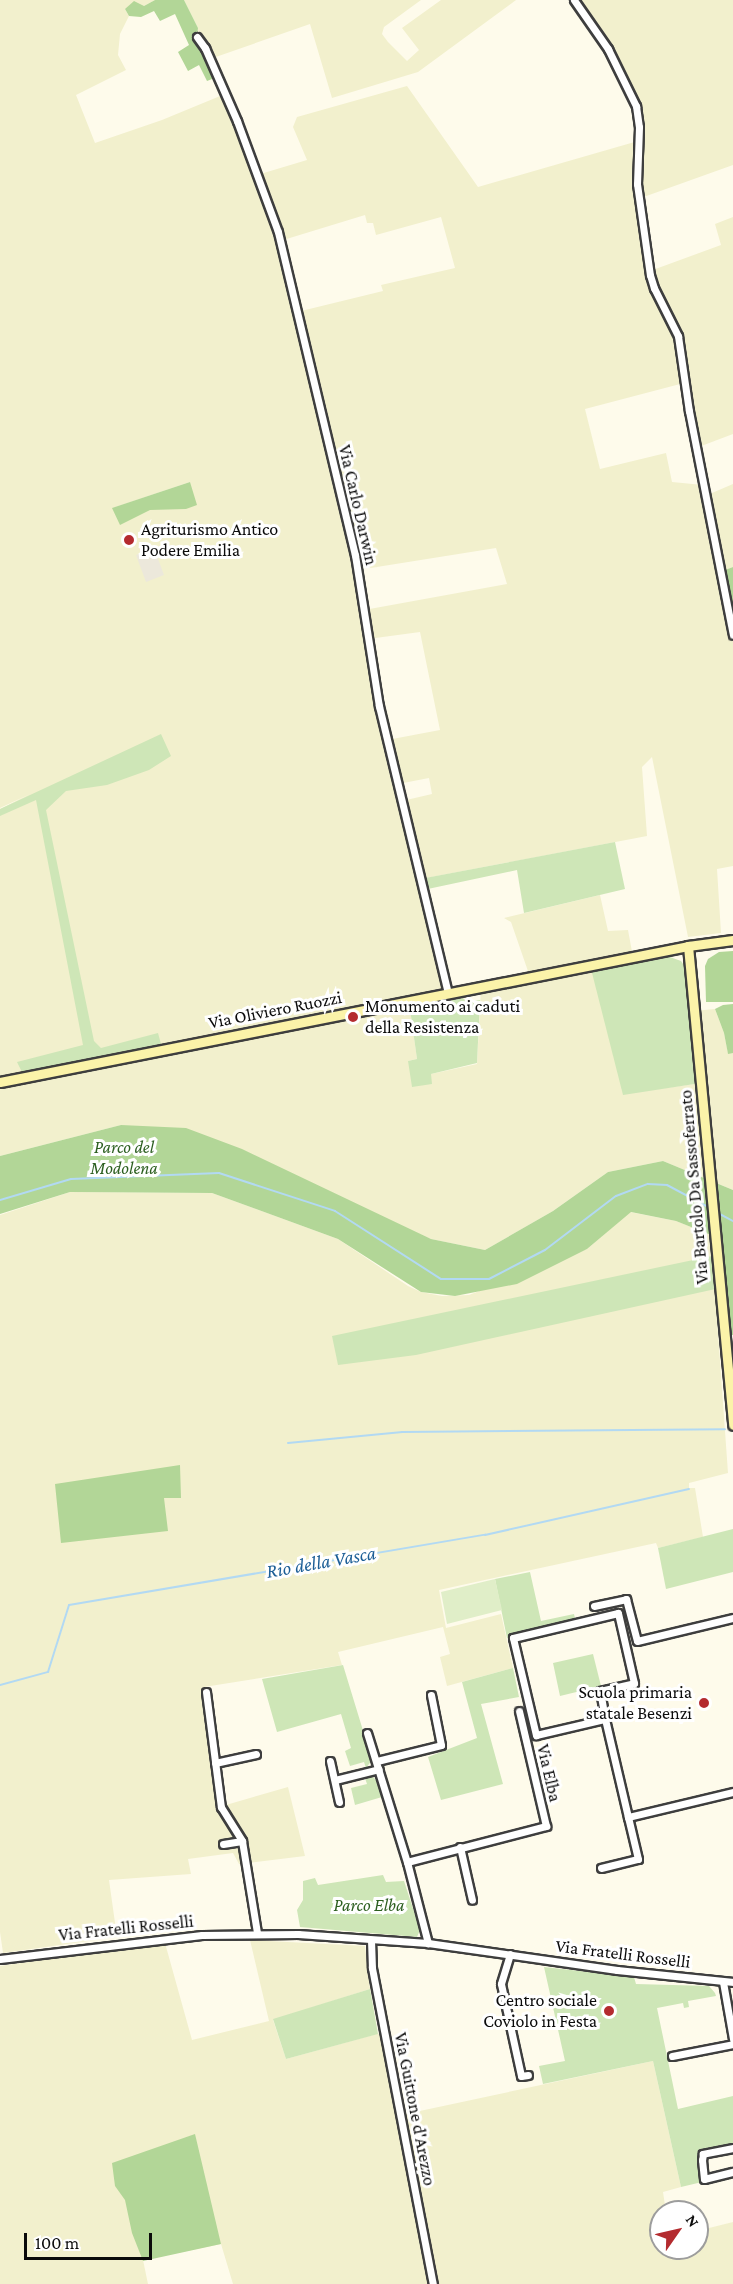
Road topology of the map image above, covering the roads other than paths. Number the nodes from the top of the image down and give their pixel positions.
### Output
1 (574, 0) edge
2 (196, 37) dead end
3 (733, 635) edge
4 (733, 940) edge
5 (688, 946) junction
6 (448, 993) junction
7 (0, 1082) edge
8 (733, 1425) edge
9 (594, 1606) dead end
10 (733, 1618) edge
11 (206, 1692) dead end
12 (431, 1695) dead end
13 (519, 1711) dead end
14 (605, 1719) junction
15 (367, 1733) dead end
16 (256, 1754) dead end
17 (330, 1761) dead end
18 (377, 1761) junction
19 (215, 1763) junction
20 (379, 1769) junction
21 (335, 1780) junction
22 (733, 1792) edge
23 (339, 1802) dead end
24 (628, 1817) junction
25 (242, 1841) junction
26 (223, 1844) dead end
27 (460, 1847) junction
28 (407, 1862) junction
29 (601, 1868) dead end
30 (472, 1900) dead end
31 (257, 1933) junction
32 (371, 1940) junction
33 (428, 1944) junction
34 (510, 1954) junction
35 (0, 1959) edge
36 (723, 1982) junction
37 (733, 1982) edge
38 (733, 2039) edge
39 (733, 2044) edge
40 (672, 2056) dead end
41 (528, 2075) dead end
42 (733, 2148) edge
43 (733, 2172) edge
44 (433, 2284) edge

1 - 3 street
2 - 6 street, Via Carlo Darwin
4 - 5 street, Via Oliviero Ruozzi
5 - 6 street, Via Oliviero Ruozzi
5 - 8 street, Via Bartolo Da Sassoferrato
6 - 7 street, Via Oliviero Ruozzi
9 - 10 street
11 - 19 street
12 - 18 street
13 - 27 street, Via Elba
14 - 14 street
14 - 24 street
15 - 18 street
16 - 19 street
17 - 21 street
18 - 20 street
19 - 25 street
20 - 21 street
20 - 28 street
21 - 23 street
22 - 24 street
24 - 29 street
25 - 26 street
25 - 31 street
27 - 28 street, Via Elba
27 - 30 street
28 - 33 street
31 - 32 street, Via Fratelli Rosselli
31 - 35 street, Via Fratelli Rosselli
32 - 33 street, Via Fratelli Rosselli
32 - 44 street, Via Guittone d'Arezzo
33 - 34 street, Via Fratelli Rosselli
34 - 36 street, Via Fratelli Rosselli
34 - 41 street
36 - 37 street, Via Fratelli Rosselli
36 - 38 street
39 - 40 street
42 - 43 street

